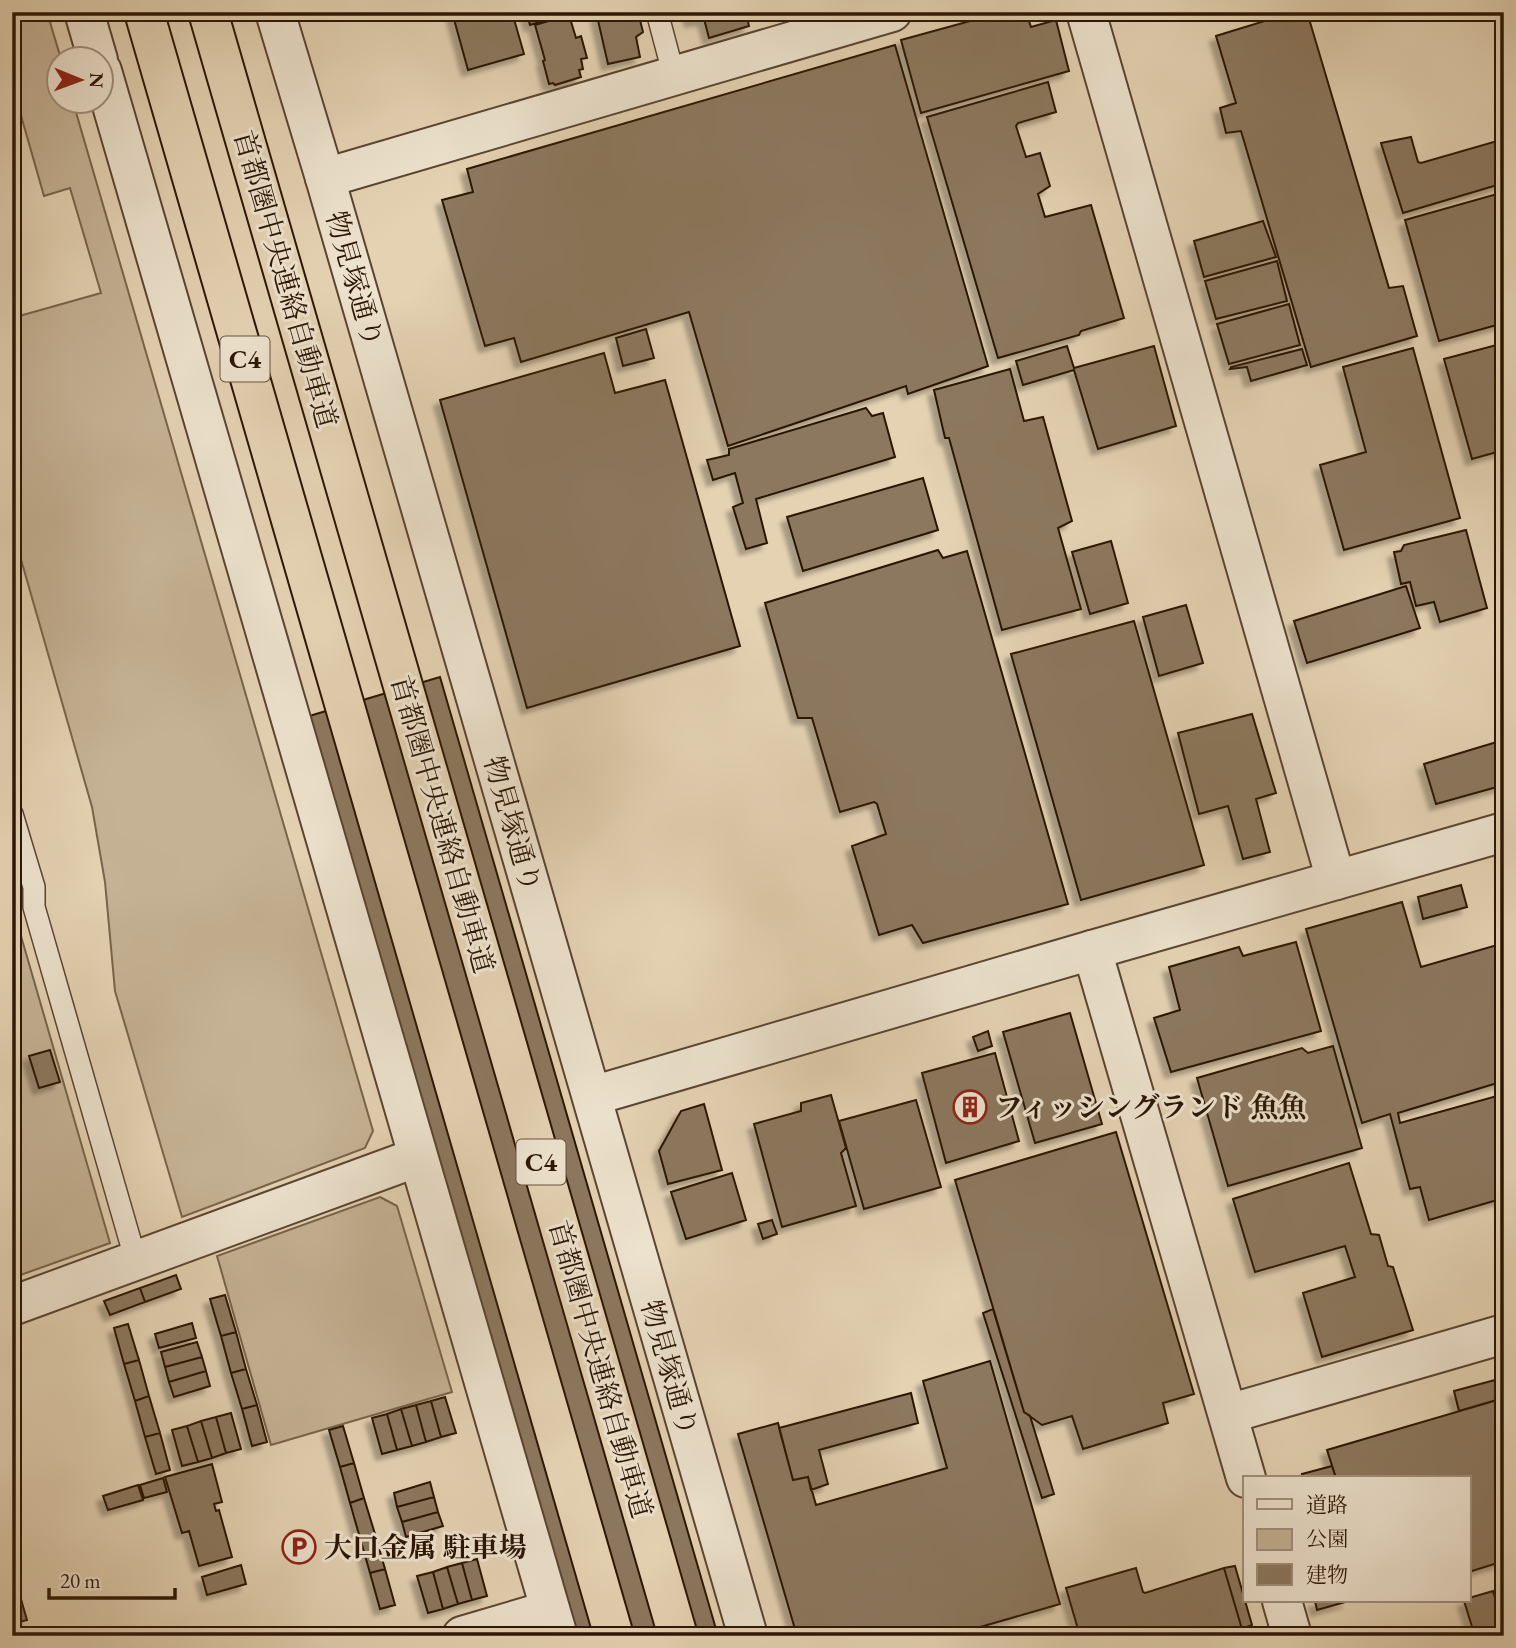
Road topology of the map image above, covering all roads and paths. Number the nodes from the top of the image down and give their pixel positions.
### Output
1 (84, 12) edge
2 (145, 12) edge
3 (208, 12) edge
4 (275, 12) edge
5 (657, 12) edge
6 (892, 12) edge
7 (1086, 12) edge
8 (94, 46) edge
9 (674, 76) junction
10 (115, 116) edge
11 (325, 178) junction
12 (12, 814) edge
13 (1504, 832) edge
14 (1336, 880) junction
15 (1092, 950) junction
16 (592, 1096) junction
17 (418, 1157) junction
18 (136, 1261) junction
19 (12, 1306) edge
20 (1504, 1334) edge
21 (1228, 1414) junction
22 (1245, 1476) edge
23 (1282, 1602) edge
24 (554, 1623) edge
25 (462, 1636) edge
26 (614, 1636) edge
27 (678, 1636) edge
28 (748, 1636) edge
29 (1292, 1636) edge

1 - 8 street
2 - 26 highway, C4
3 - 27 highway, 首都圏中央連絡自動車道 / C4
4 - 11 street, 物見塚通り
5 - 9 lane
6 - 9 street
7 - 14 street
9 - 11 street
10 - 17 street
11 - 16 street, 物見塚通り
12 - 18 lane
13 - 14 street
14 - 15 street
15 - 16 street
15 - 21 street
16 - 28 street, 物見塚通り
17 - 18 street
17 - 24 street
18 - 19 street
20 - 21 street
21 - 22 street
23 - 29 street
24 - 25 street

